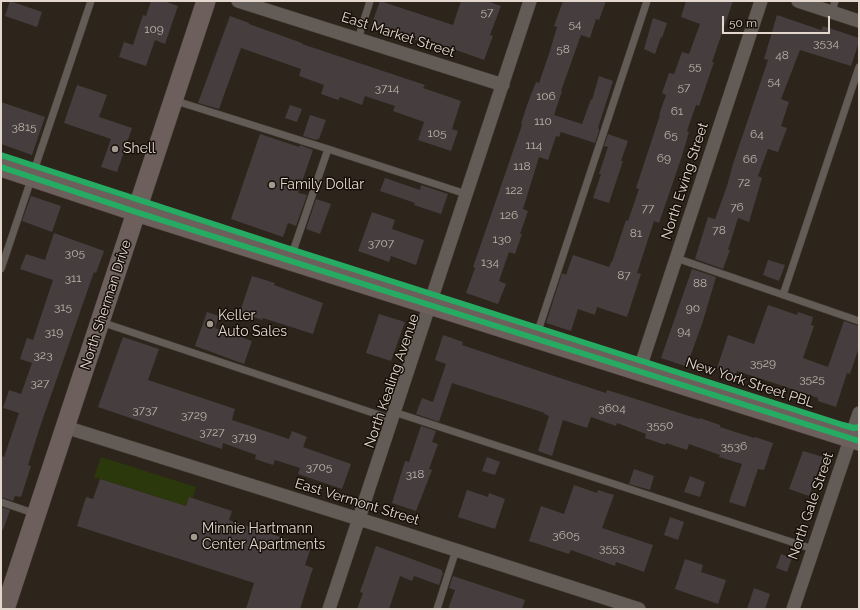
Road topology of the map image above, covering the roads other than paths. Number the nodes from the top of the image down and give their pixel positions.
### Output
1 (91, 1) edge
2 (206, 1) edge
3 (238, 1) edge
4 (370, 1) edge
5 (530, 1) edge
6 (647, 1) edge
7 (761, 1) edge
8 (798, 1) edge
9 (833, 7) edge
10 (859, 21) edge
11 (358, 39) junction
12 (859, 67) edge
13 (503, 85) junction
14 (173, 100) junction
15 (328, 149) junction
16 (1, 167) edge
17 (32, 177) junction
18 (466, 194) junction
19 (136, 212) junction
20 (676, 258) junction
21 (290, 260) junction
22 (1, 269) edge
23 (783, 295) junction
24 (430, 304) junction
25 (100, 321) junction
26 (859, 321) edge
27 (536, 338) junction
28 (639, 371) junction
29 (859, 413) edge
30 (392, 416) junction
31 (65, 427) junction
32 (855, 439) edge
33 (1, 502) edge
34 (36, 514) junction
35 (358, 519) junction
36 (813, 549) junction
37 (456, 550) junction
38 (6, 609) edge
39 (329, 609) edge
40 (437, 609) edge
41 (639, 609) edge
42 (793, 609) edge

1 - 17 lane
2 - 14 main road, North Sherman Drive
3 - 11 street, East Market Street
4 - 11 lane
5 - 13 street, North Kealing Avenue
6 - 27 lane
7 - 20 street, North Ewing Street
8 - 9 street
9 - 10 street
11 - 13 street, East Market Street
12 - 23 lane
13 - 18 street, North Kealing Avenue
14 - 15 lane
14 - 19 main road, North Sherman Drive
15 - 18 lane
15 - 21 lane
16 - 17 main road
17 - 19 main road
17 - 22 lane
18 - 24 street, North Kealing Avenue
19 - 21 main road
19 - 25 main road, North Sherman Drive
20 - 23 lane
20 - 28 street, North Ewing Street
21 - 24 main road
23 - 26 lane
24 - 27 main road
24 - 30 street, North Kealing Avenue
25 - 30 lane
25 - 31 main road, North Sherman Drive
27 - 28 main road
28 - 32 main road
29 - 32 street, North Gale Street
30 - 35 street, North Kealing Avenue
30 - 36 lane
31 - 34 main road, North Sherman Drive
31 - 35 street, East Vermont Street
32 - 36 street, North Gale Street
33 - 34 lane
34 - 38 main road, North Sherman Drive
35 - 37 street, East Vermont Street
35 - 39 street, North Kealing Avenue
36 - 42 street, North Gale Street
37 - 40 lane
37 - 41 street, East Vermont Street

